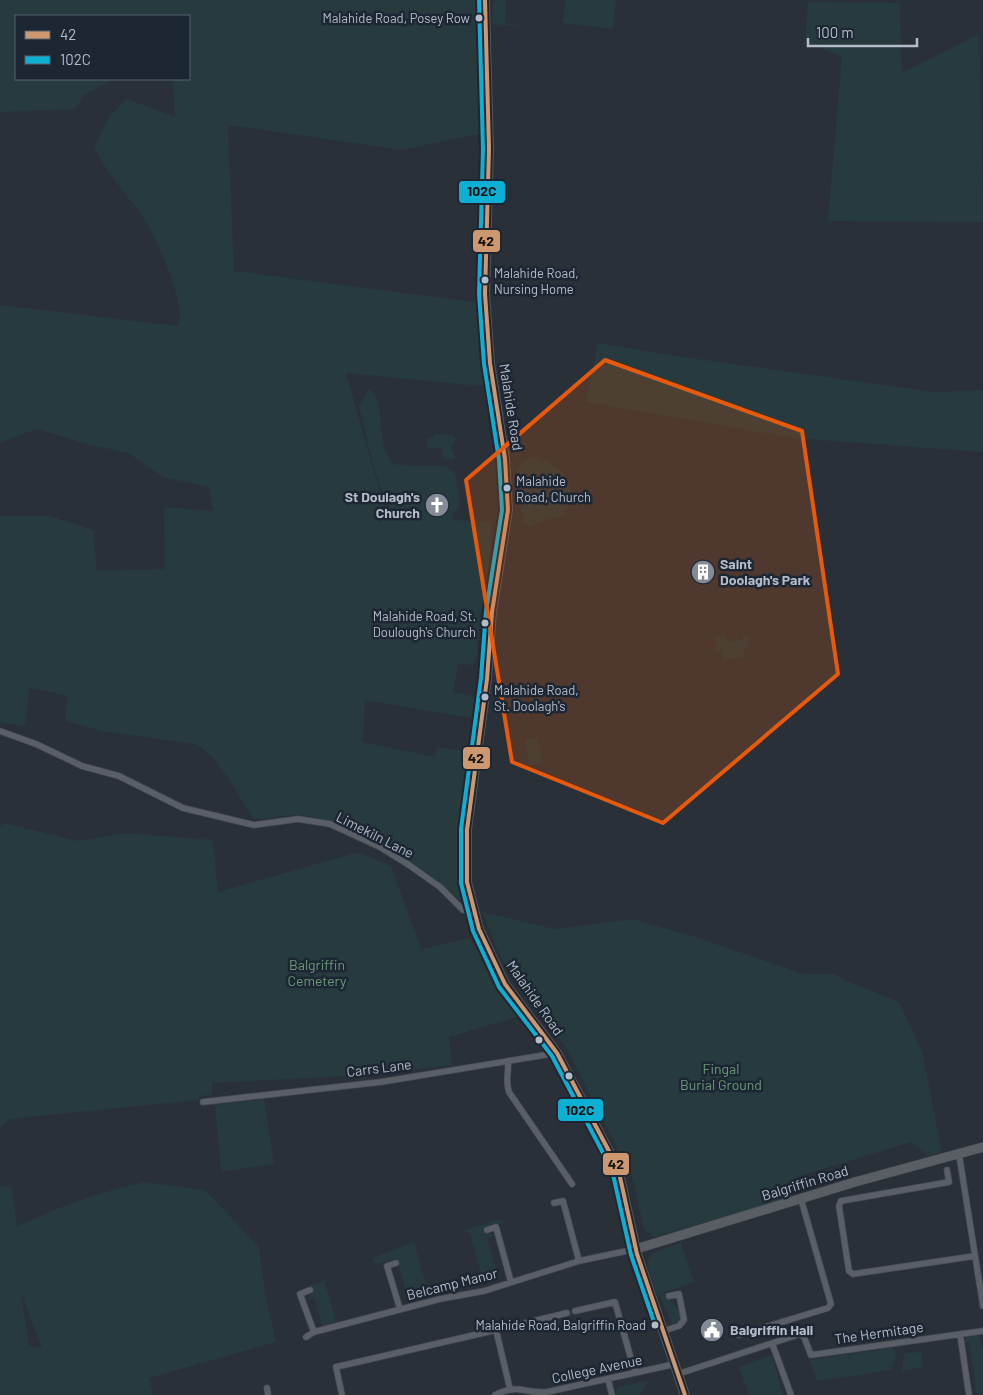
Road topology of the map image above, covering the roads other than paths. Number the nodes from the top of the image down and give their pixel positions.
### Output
1 (485, 0) edge
2 (0, 731) edge
3 (473, 911) junction
4 (557, 1054) junction
5 (508, 1061) junction
6 (204, 1102) dead end
7 (983, 1146) edge
8 (959, 1154) junction
9 (947, 1170) dead end
10 (572, 1184) dead end
11 (801, 1199) junction
12 (554, 1204) dead end
13 (487, 1230) dead end
14 (636, 1249) junction
15 (975, 1256) junction
16 (579, 1261) junction
17 (396, 1263) dead end
18 (980, 1273) edge
19 (511, 1282) junction
20 (310, 1290) dead end
21 (669, 1296) dead end
22 (983, 1306) edge
23 (400, 1309) junction
24 (575, 1311) dead end
25 (567, 1313) dead end
26 (496, 1330) junction
27 (663, 1331) junction
28 (983, 1331) edge
29 (314, 1332) junction
30 (960, 1334) junction
31 (739, 1336) dead end
32 (306, 1337) dead end
33 (772, 1343) junction
34 (675, 1364) junction
35 (635, 1373) junction
36 (678, 1374) junction
37 (608, 1379) junction
38 (267, 1388) dead end
39 (510, 1389) junction
40 (537, 1394) edge
41 (268, 1395) edge
42 (342, 1395) edge
43 (496, 1395) edge
44 (612, 1395) edge
45 (685, 1395) edge
46 (791, 1395) edge
47 (969, 1395) edge

1 - 3 main road, Malahide Road
2 - 3 street, Limekiln Lane
3 - 4 main road, Malahide Road
4 - 5 street, Carrs Lane
4 - 14 main road, Malahide Road
5 - 6 street, Carrs Lane
5 - 10 street
7 - 8 main road, Balgriffin Road
8 - 11 main road, Balgriffin Road
8 - 15 street
9 - 15 street
11 - 14 main road, Balgriffin Road
11 - 31 street
12 - 16 street
13 - 19 street, Belcamp Manor
14 - 16 street, Belcamp Manor
14 - 27 main road, Malahide Road
15 - 18 street
16 - 19 street, Belcamp Manor
17 - 23 street, Belcamp Manor
18 - 22 street
19 - 23 street, Belcamp Manor
20 - 29 street
21 - 27 street
23 - 29 street, Belcamp Manor
24 - 35 street
25 - 26 street
26 - 39 street
26 - 42 street
27 - 34 main road, Malahide Road
28 - 30 street, The Hermitage
29 - 32 street, Belcamp Manor
30 - 33 street, The Hermitage
30 - 47 street
33 - 36 street, The Hermitage
33 - 46 street
34 - 35 street, College Avenue
34 - 36 main road, Malahide Road
35 - 37 street, College Avenue
36 - 45 main road, Malahide Road
37 - 40 street, College Avenue
37 - 44 street
38 - 41 street
39 - 40 street, College Avenue
39 - 43 street

